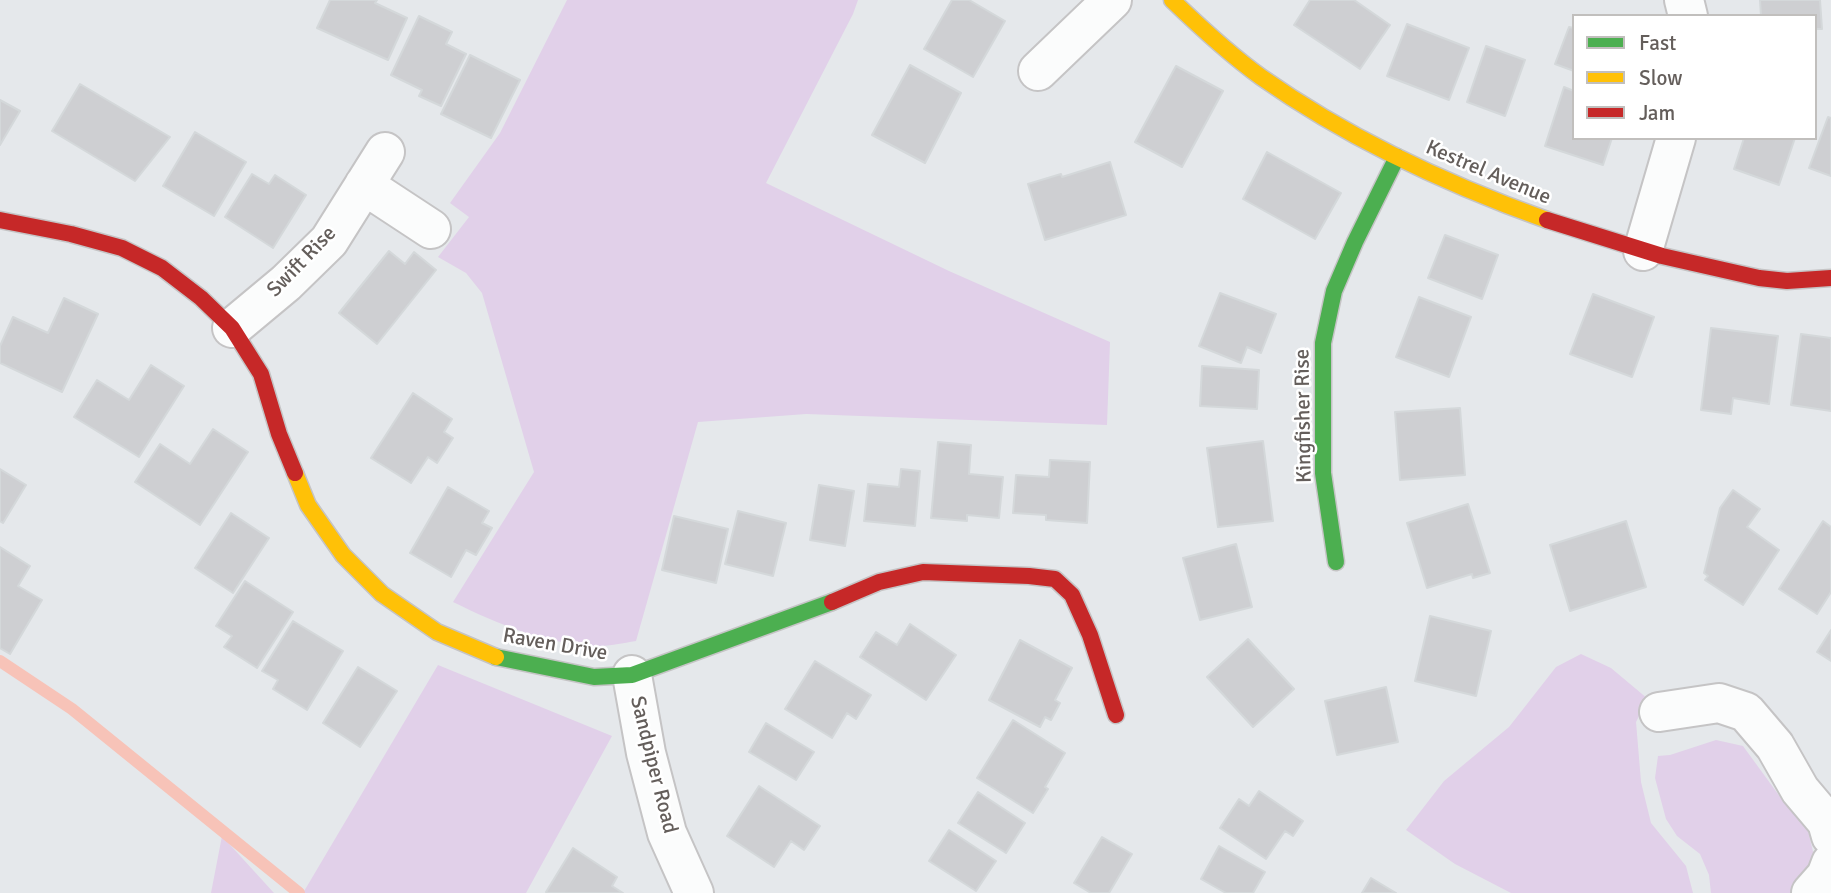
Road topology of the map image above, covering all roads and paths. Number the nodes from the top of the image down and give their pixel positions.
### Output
1 (1112, 0) edge
2 (1172, 0) edge
3 (1038, 71) dead end
4 (1675, 140) edge
5 (385, 152) dead end
6 (1397, 157) junction
7 (364, 185) junction
8 (0, 220) edge
9 (431, 229) dead end
10 (1643, 251) junction
11 (1831, 278) edge
12 (232, 328) junction
13 (1336, 562) dead end
14 (632, 675) junction
15 (1659, 712) dead end
16 (1116, 715) dead end
17 (1831, 836) edge
18 (1831, 863) edge
19 (694, 893) edge
20 (1811, 893) edge

1 - 3 street
2 - 6 street, Kestrel Avenue
4 - 10 street
5 - 7 street, Swift Rise
6 - 10 street, Kestrel Avenue
6 - 13 street, Kingfisher Rise
7 - 9 street
7 - 12 street, Swift Rise
8 - 12 street, Raven Drive
10 - 11 street, Kestrel Avenue
12 - 14 street, Raven Drive
14 - 16 street, Raven Drive
14 - 19 street, Sandpiper Road
15 - 17 street
18 - 20 street

